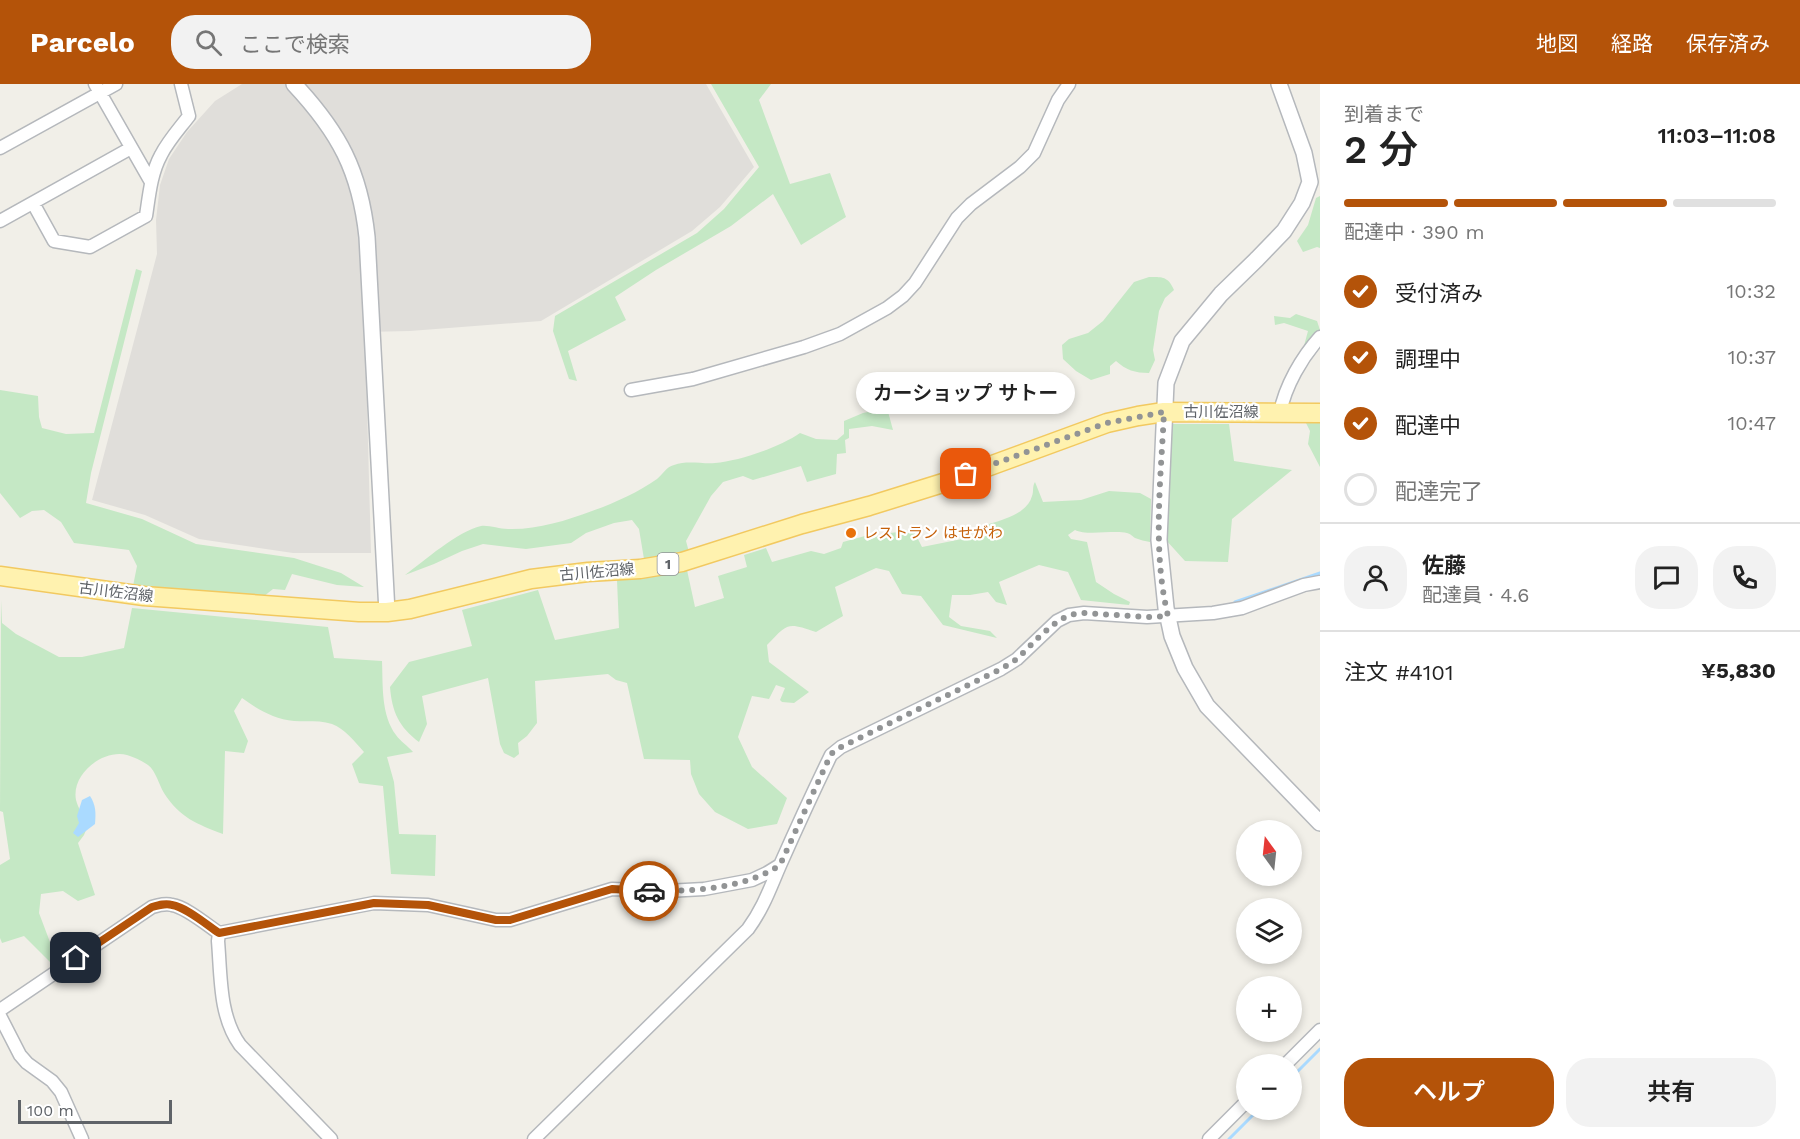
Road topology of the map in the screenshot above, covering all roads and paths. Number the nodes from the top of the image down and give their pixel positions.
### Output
1 (116, 84) edge
2 (181, 84) edge
3 (294, 84) edge
4 (1069, 84) edge
5 (1279, 84) edge
6 (97, 88) edge
7 (0, 148) edge
8 (131, 148) junction
9 (151, 182) junction
10 (33, 203) junction
11 (0, 221) edge
12 (1320, 337) edge
13 (631, 390) dead end
14 (1164, 412) junction
15 (1280, 413) junction
16 (1320, 413) edge
17 (0, 576) edge
18 (1320, 582) edge
19 (387, 612) junction
20 (1168, 616) junction
21 (1320, 823) edge
22 (780, 865) junction
23 (219, 933) junction
24 (0, 1010) edge
25 (0, 1017) edge
26 (1320, 1030) edge
27 (1295, 1054) edge
28 (1236, 1112) edge
29 (82, 1139) edge
30 (331, 1139) edge
31 (534, 1139) edge
32 (1209, 1139) edge

1 - 6 street
2 - 9 street
3 - 19 street
4 - 13 street
5 - 14 street
6 - 7 street
6 - 8 street
8 - 9 street
8 - 10 street
9 - 10 street
10 - 11 street
12 - 15 street
14 - 15 main road, 古川佐沼線 / 1
14 - 19 main road, 古川佐沼線 / 1
14 - 20 street
15 - 16 main road, 古川佐沼線 / 1
17 - 19 main road, 古川佐沼線 / 1
18 - 20 street
20 - 21 street
20 - 22 street
22 - 23 street
22 - 31 street
23 - 24 street
23 - 30 street
25 - 29 street
26 - 27 street
28 - 32 street

